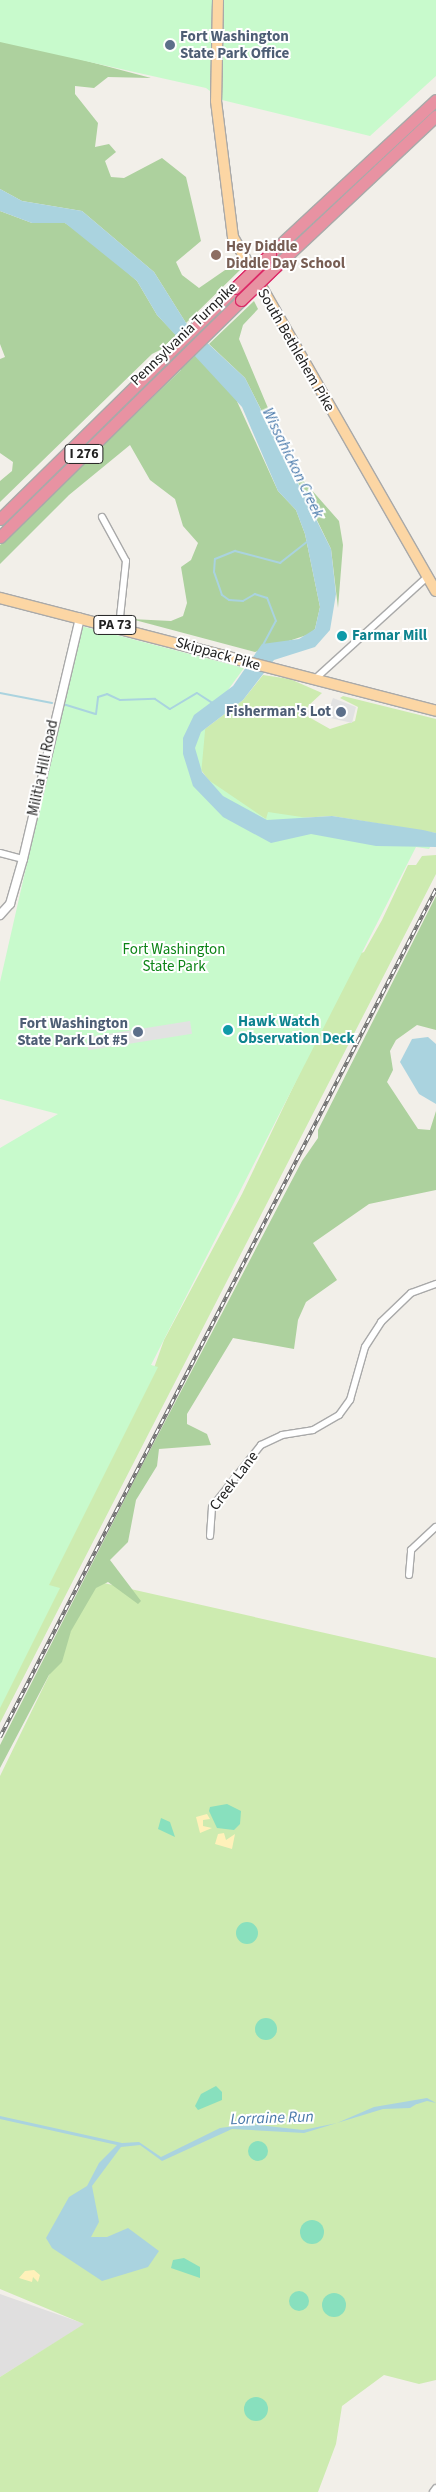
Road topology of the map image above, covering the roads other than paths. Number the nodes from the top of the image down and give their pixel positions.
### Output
1 (218, 0) edge
2 (436, 100) edge
3 (436, 116) edge
4 (163, 367) junction
5 (102, 517) dead end
6 (0, 519) edge
7 (0, 537) edge
8 (428, 576) junction
9 (436, 591) edge
10 (0, 598) edge
11 (80, 618) junction
12 (119, 626) junction
13 (315, 679) junction
14 (436, 711) edge
15 (0, 854) edge
16 (23, 859) junction
17 (0, 916) edge
18 (436, 1284) edge
19 (436, 1527) edge
20 (210, 1536) dead end
21 (409, 1575) dead end
22 (436, 2488) edge
23 (434, 2492) edge

1 - 8 main road, South Bethlehem Pike
2 - 4 highway, Pennsylvania Turnpike / I 276, bridge
3 - 4 highway, Pennsylvania Turnpike / I 276, bridge
4 - 6 highway, Pennsylvania Turnpike / I 276
4 - 7 highway, Pennsylvania Turnpike / I 276
5 - 12 street
8 - 9 main road, South Bethlehem Pike
8 - 13 street
10 - 11 main road, Skippack Pike / PA 73
11 - 12 main road, Skippack Pike / PA 73
11 - 16 street, Militia Hill Road
12 - 13 main road, Skippack Pike / PA 73
13 - 14 main road, Skippack Pike / PA 73
15 - 16 street
16 - 17 street, Militia Hill Road
18 - 20 street, Creek Lane
19 - 21 street
22 - 23 street

